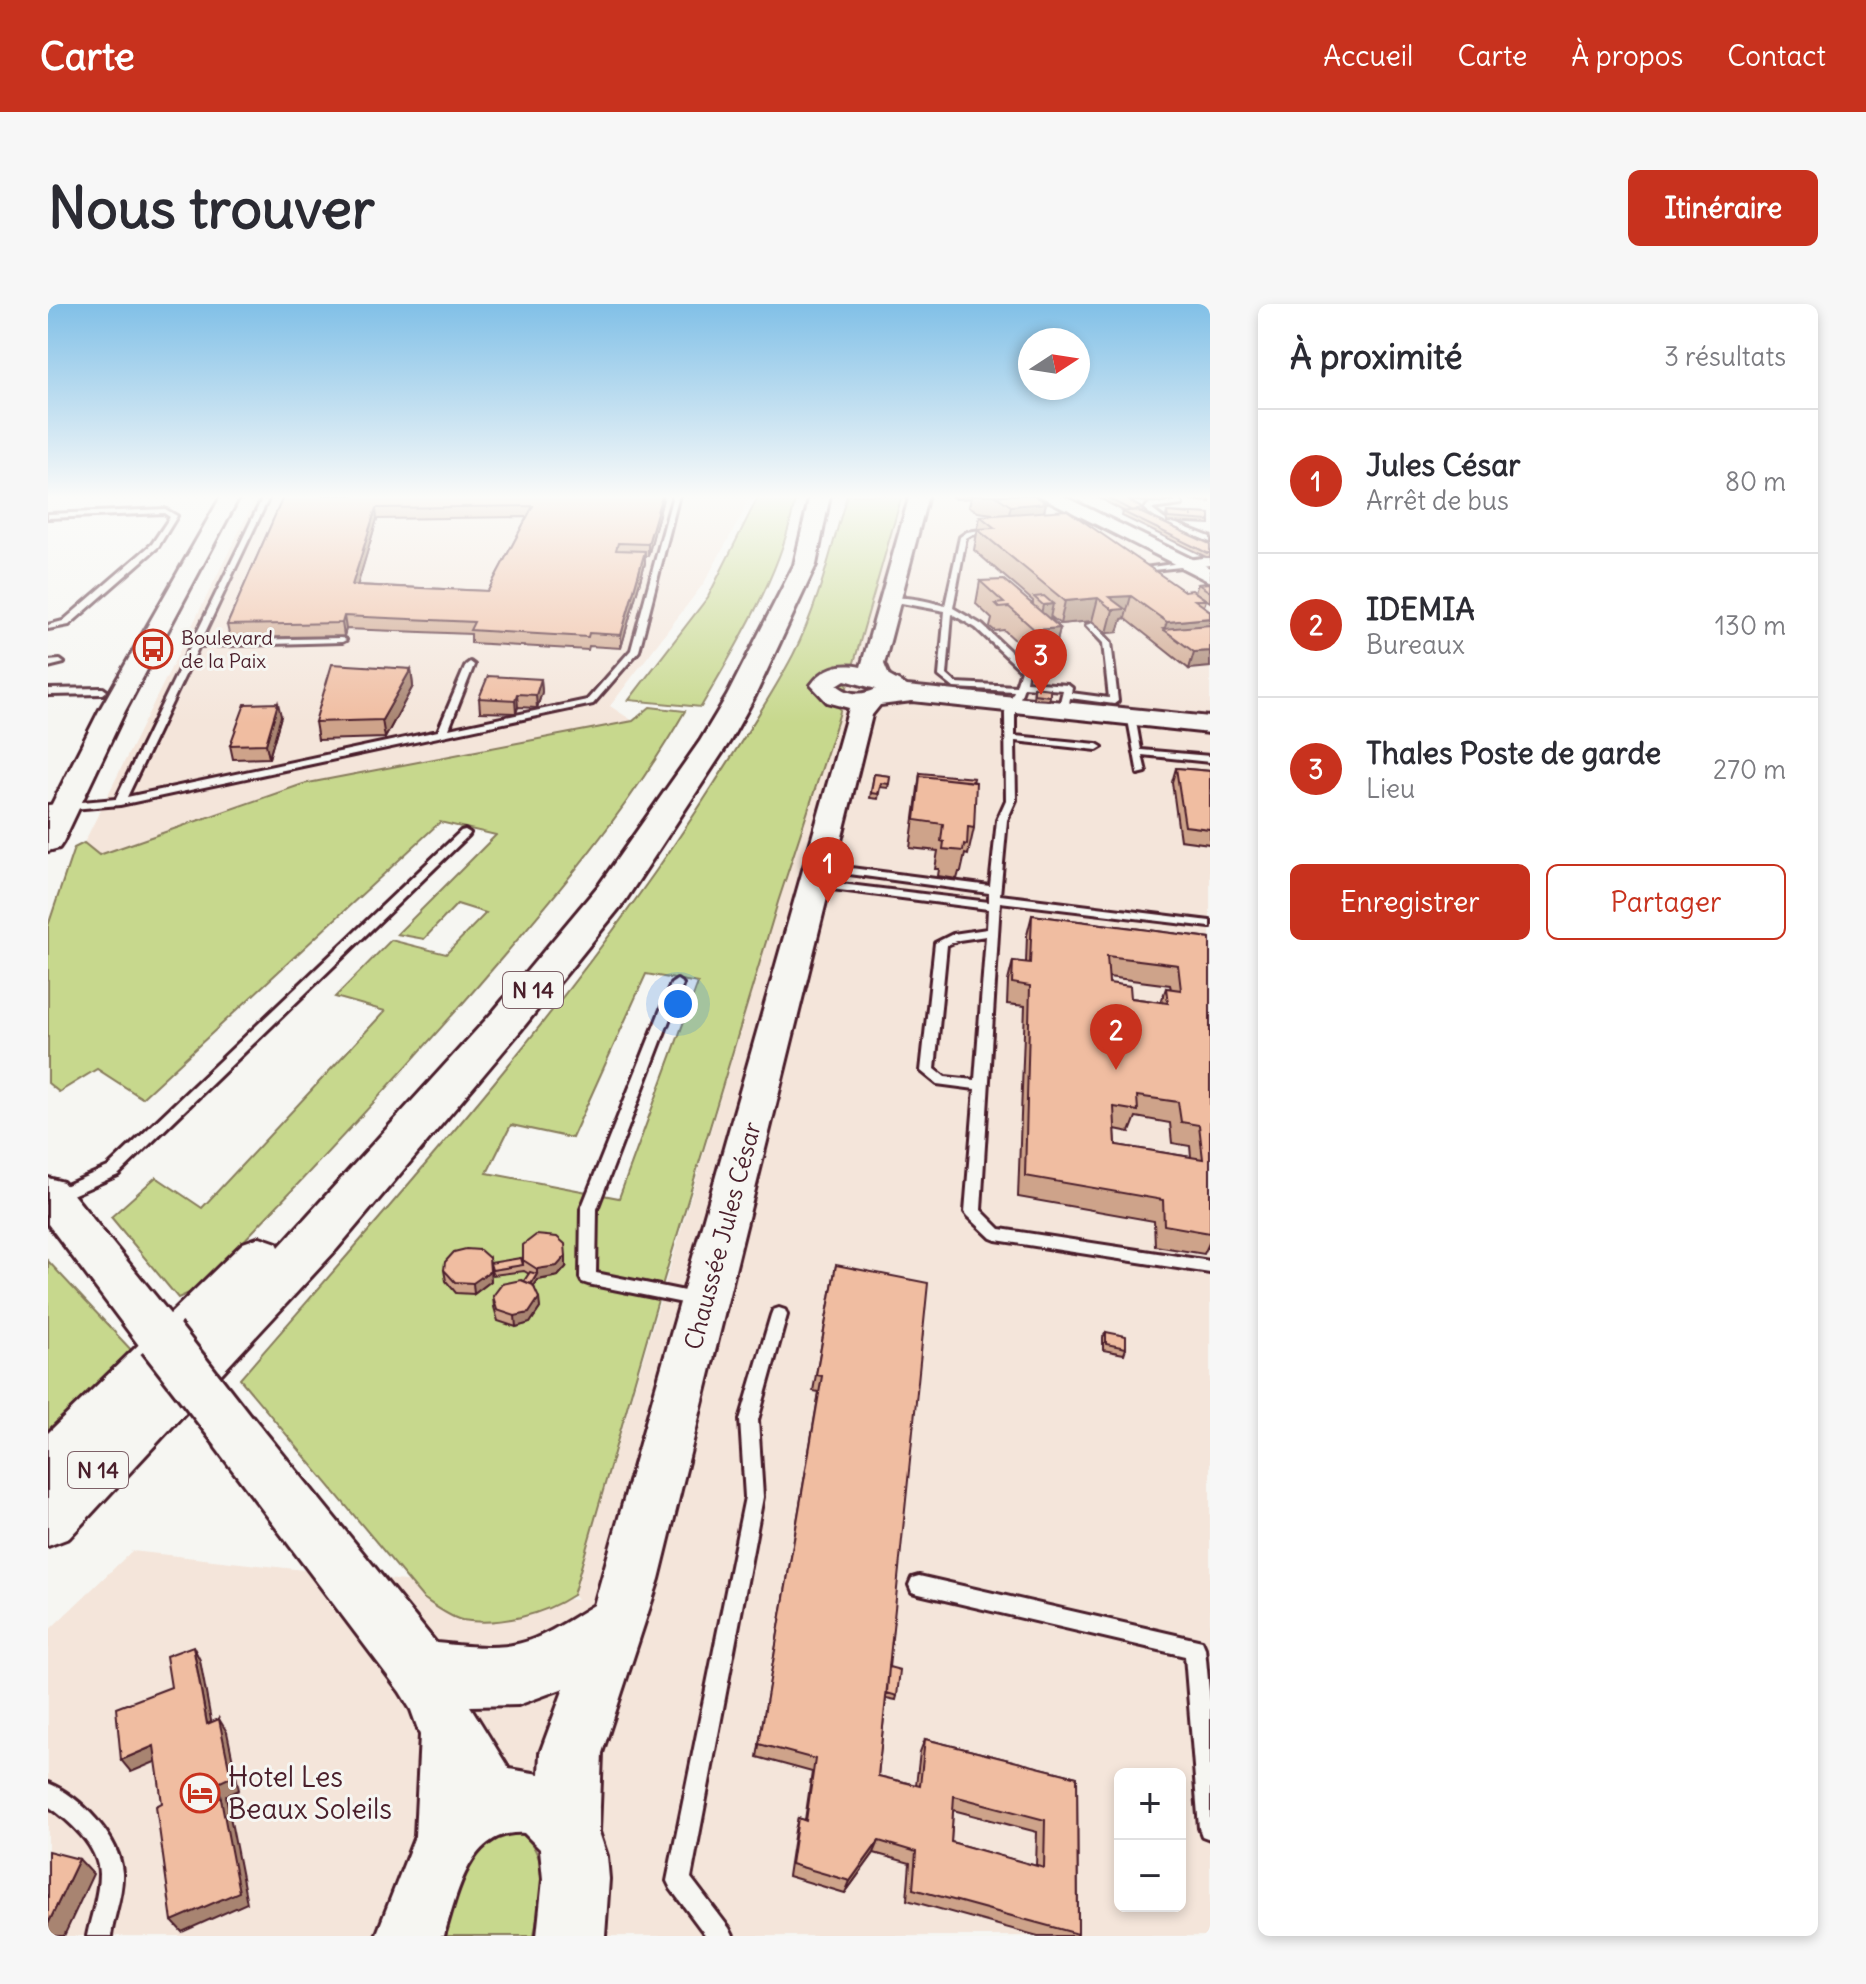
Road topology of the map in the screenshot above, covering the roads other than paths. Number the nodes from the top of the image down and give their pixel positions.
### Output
1 (125, 571) edge
2 (172, 571) edge
3 (189, 571) edge
4 (231, 571) edge
5 (656, 571) edge
6 (783, 571) edge
7 (802, 571) edge
8 (897, 571) edge
9 (956, 571) edge
10 (1130, 571) edge
11 (1141, 579) edge
12 (889, 600) junction
13 (949, 607) junction
14 (1090, 625) edge
15 (48, 627) edge
16 (342, 640) edge
17 (196, 644) junction
18 (60, 663) dead end
19 (48, 664) edge
20 (470, 665) dead end
21 (868, 688) junction
22 (103, 691) junction
23 (48, 692) edge
24 (1018, 692) junction
25 (1064, 702) junction
26 (1130, 716) junction
27 (1210, 725) edge
28 (442, 734) junction
29 (1010, 738) junction
30 (1097, 747) dead end
31 (1137, 752) junction
32 (1210, 759) edge
33 (1141, 772) dead end
34 (53, 801) edge
35 (120, 802) junction
36 (465, 833) dead end
37 (48, 842) edge
38 (818, 876) junction
39 (995, 898) junction
40 (1210, 924) edge
41 (992, 932) junction
42 (677, 984) dead end
43 (982, 1085) junction
44 (50, 1196) edge
45 (1210, 1267) edge
46 (706, 1301) junction
47 (779, 1315) dead end
48 (48, 1471) edge
49 (48, 1519) edge
50 (919, 1585) dead end
51 (618, 1622) junction
52 (421, 1671) junction
53 (48, 1794) edge
54 (508, 1819) junction
55 (1210, 1828) edge
56 (99, 1936) edge
57 (410, 1936) edge
58 (571, 1936) edge
59 (721, 1936) edge

1 - 15 lane
2 - 22 main road
3 - 34 main road
4 - 17 lane
5 - 28 lane
6 - 48 highway, N 14
7 - 49 highway, N 14
8 - 12 main road, Chaussée Jules César
9 - 13 lane
10 - 11 lane
12 - 13 lane
12 - 21 main road, Chaussée Jules César
13 - 24 lane
13 - 24 lane
14 - 25 lane
16 - 17 lane
17 - 35 lane
18 - 19 lane
20 - 28 lane
21 - 24 main road
21 - 38 main road, Chaussée Jules César
22 - 23 lane
22 - 34 main road
24 - 25 main road
24 - 29 lane
25 - 26 main road
26 - 27 main road
26 - 31 lane
28 - 35 lane
29 - 30 lane
29 - 39 lane
31 - 32 lane
31 - 33 lane
34 - 35 lane
34 - 37 main road
36 - 44 lane
38 - 39 lane
38 - 46 main road, Chaussée Jules César
39 - 40 lane
39 - 41 lane
41 - 43 lane
41 - 43 lane
42 - 46 lane
43 - 45 lane
44 - 52 main road, bridge
46 - 51 main road, Chaussée Jules César
47 - 59 lane
50 - 55 lane
51 - 52 main road
51 - 54 main road, Chaussée Jules César
52 - 54 main road
53 - 56 lane
54 - 57 main road
54 - 58 main road

